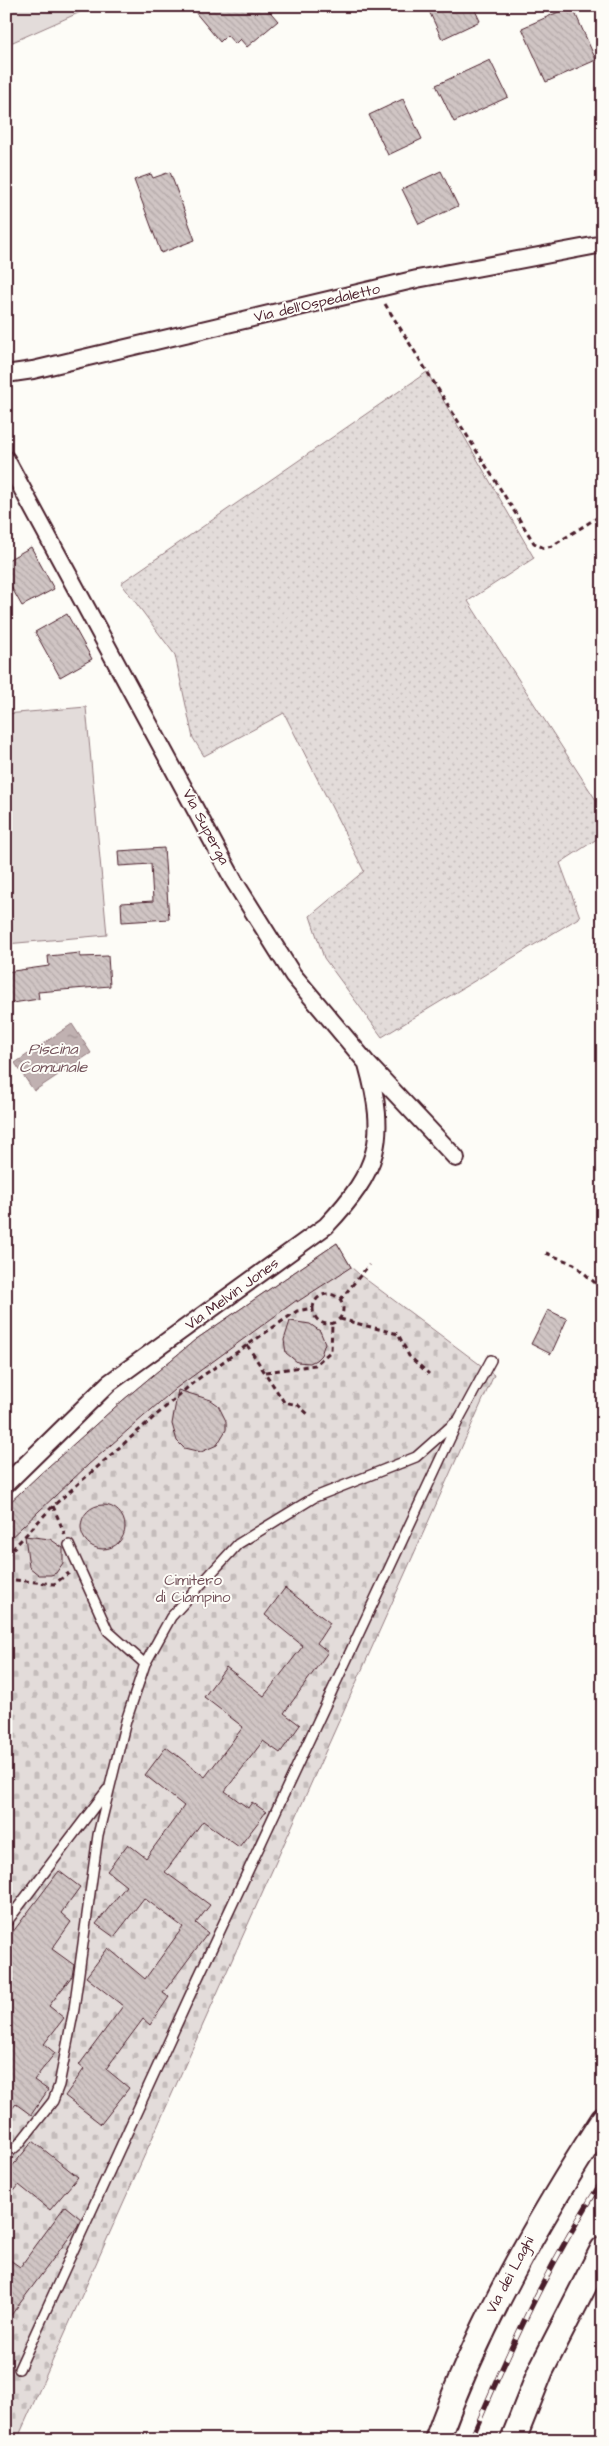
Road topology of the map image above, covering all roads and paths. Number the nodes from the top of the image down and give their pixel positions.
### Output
1 (603, 244) edge
2 (376, 289) junction
3 (33, 370) junction
4 (6, 374) edge
5 (6, 386) edge
6 (7, 461) edge
7 (603, 514) edge
8 (366, 1062) junction
9 (456, 1158) dead end
10 (546, 1253) dead end
11 (368, 1264) dead end
12 (603, 1290) edge
13 (340, 1300) junction
14 (313, 1308) junction
15 (340, 1319) junction
16 (332, 1324) junction
17 (247, 1344) junction
18 (490, 1360) dead end
19 (266, 1372) junction
20 (429, 1374) dead end
21 (309, 1415) dead end
22 (459, 1419) junction
23 (6, 1484) edge
24 (53, 1506) junction
25 (69, 1545) joint
26 (6, 1556) edge
27 (78, 1567) junction
28 (6, 1579) edge
29 (145, 1664) junction
30 (110, 1786) junction
31 (6, 1923) edge
32 (603, 2120) edge
33 (6, 2155) edge
34 (603, 2249) edge
35 (19, 2369) dead end
36 (437, 2440) edge
37 (513, 2440) edge

1 - 2 street, Via dell'Ospedaletto
2 - 3 street, Via dell'Ospedaletto
2 - 7 path
3 - 4 street, Via dell'Ospedaletto
3 - 5 street, Via dell'Ospedaletto
6 - 8 street, Via Superga
8 - 9 street, Via Superga
8 - 23 street, Via Melvin Jones
10 - 12 path
11 - 13 path
13 - 14 path
13 - 15 path
14 - 16 path
14 - 17 path
15 - 16 path
15 - 20 path
16 - 19 path
17 - 19 path
17 - 24 path
18 - 22 lane
19 - 21 path
22 - 29 lane
22 - 35 lane
24 - 25 path
24 - 26 path
25 - 27 lane
27 - 28 path
27 - 29 lane
29 - 30 lane
30 - 31 lane
30 - 33 lane
32 - 36 main road, Via dei Laghi
34 - 37 main road

